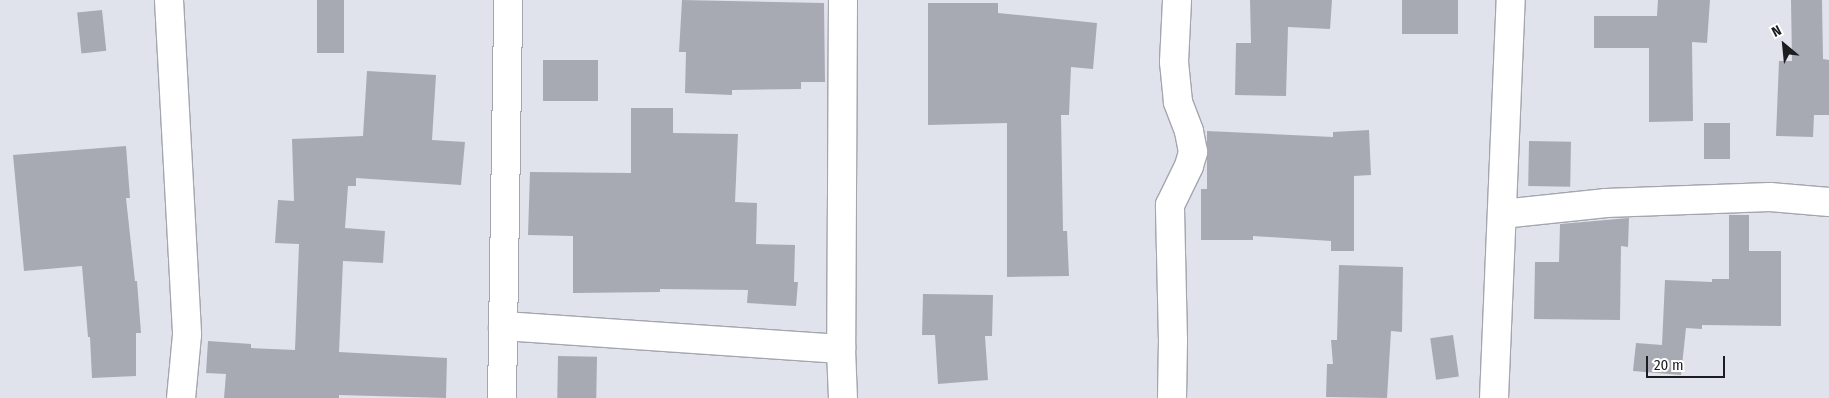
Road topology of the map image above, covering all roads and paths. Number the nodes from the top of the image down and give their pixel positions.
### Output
1 (169, 0) edge
2 (508, 0) edge
3 (843, 0) edge
4 (1177, 0) edge
5 (1511, 0) edge
6 (1829, 202) edge
7 (1502, 214) junction
8 (503, 326) junction
9 (841, 349) junction
10 (181, 398) edge
11 (502, 398) edge
12 (843, 398) edge
13 (1172, 398) edge
14 (1494, 398) edge

1 - 10 street
2 - 8 street
3 - 9 street
4 - 13 street
5 - 7 street
6 - 7 street
7 - 14 street
8 - 9 street
8 - 11 street
9 - 12 street

